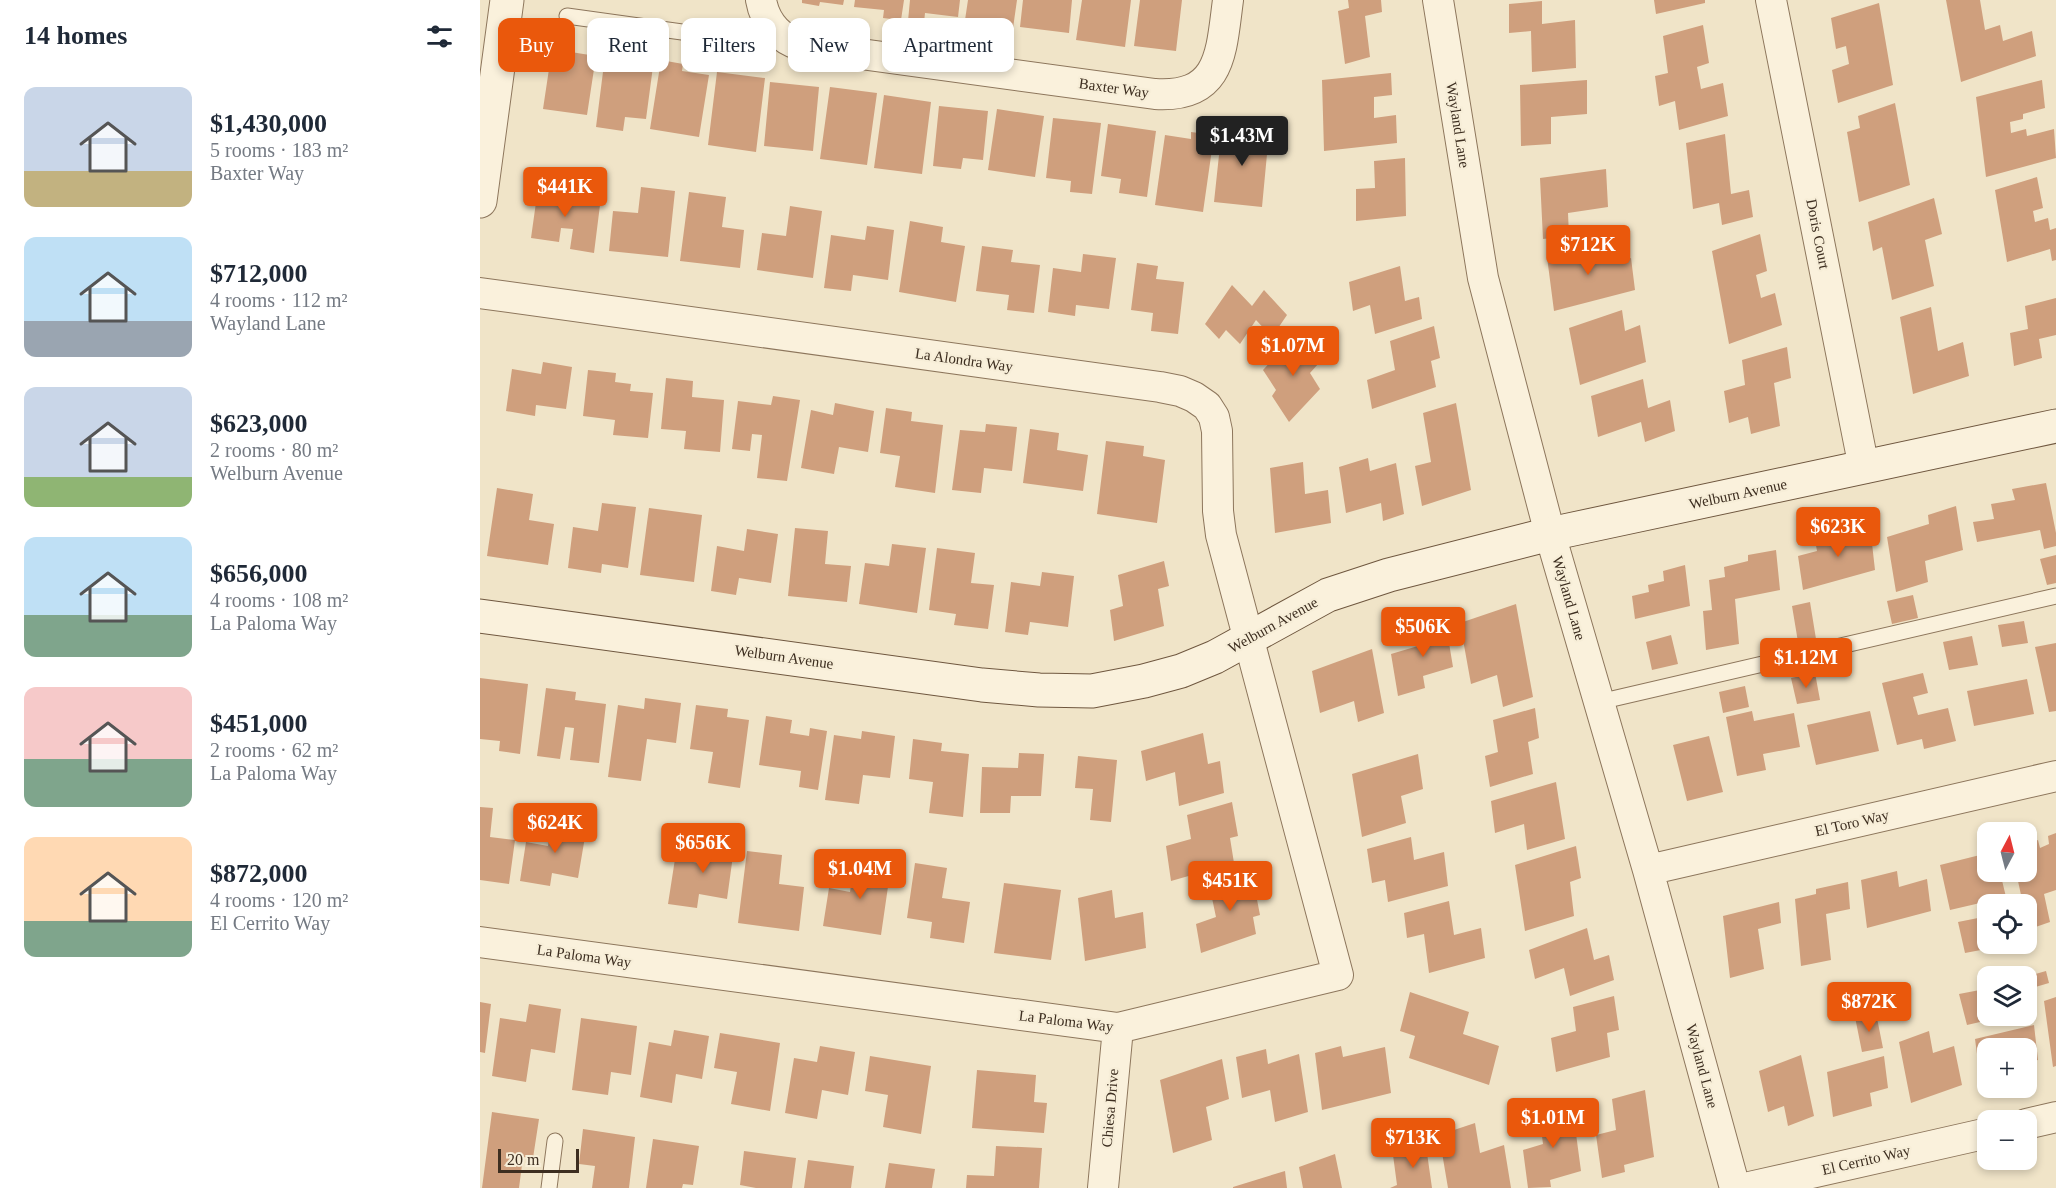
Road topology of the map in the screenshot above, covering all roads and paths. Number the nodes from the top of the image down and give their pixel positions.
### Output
1 (507, 0) edge
2 (1228, 0) edge
3 (1438, 0) edge
4 (1771, 0) edge
5 (764, 9) edge
6 (567, 16) dead end
7 (480, 201) edge
8 (480, 293) edge
9 (2056, 426) edge
10 (1864, 468) junction
11 (1550, 534) junction
12 (2056, 596) edge
13 (480, 616) edge
14 (1248, 639) junction
15 (1599, 702) junction
16 (2056, 776) edge
17 (1648, 870) junction
18 (480, 942) edge
19 (1118, 1028) junction
20 (2056, 1117) edge
21 (2037, 1121) edge
22 (1977, 1135) edge
23 (555, 1141) dead end
24 (549, 1188) edge
25 (1103, 1188) edge
26 (1735, 1188) edge
27 (1745, 1188) edge

1 - 7 main road
2 - 5 street, Baxter Way
3 - 11 street, Wayland Lane
4 - 10 street, Doris Court
5 - 6 lane
8 - 14 street, La Alondra Way
9 - 10 main road, Welburn Avenue
10 - 11 main road, Welburn Avenue
11 - 14 main road, Welburn Avenue
11 - 15 street, Wayland Lane
12 - 15 lane
13 - 14 main road, Welburn Avenue
14 - 19 street, La Paloma Way
15 - 17 street, Wayland Lane
16 - 17 street, El Toro Way
17 - 26 street, Wayland Lane
18 - 19 street, La Paloma Way
19 - 25 street, Chiesa Drive
20 - 21 street
22 - 27 street, El Cerrito Way
23 - 24 lane

